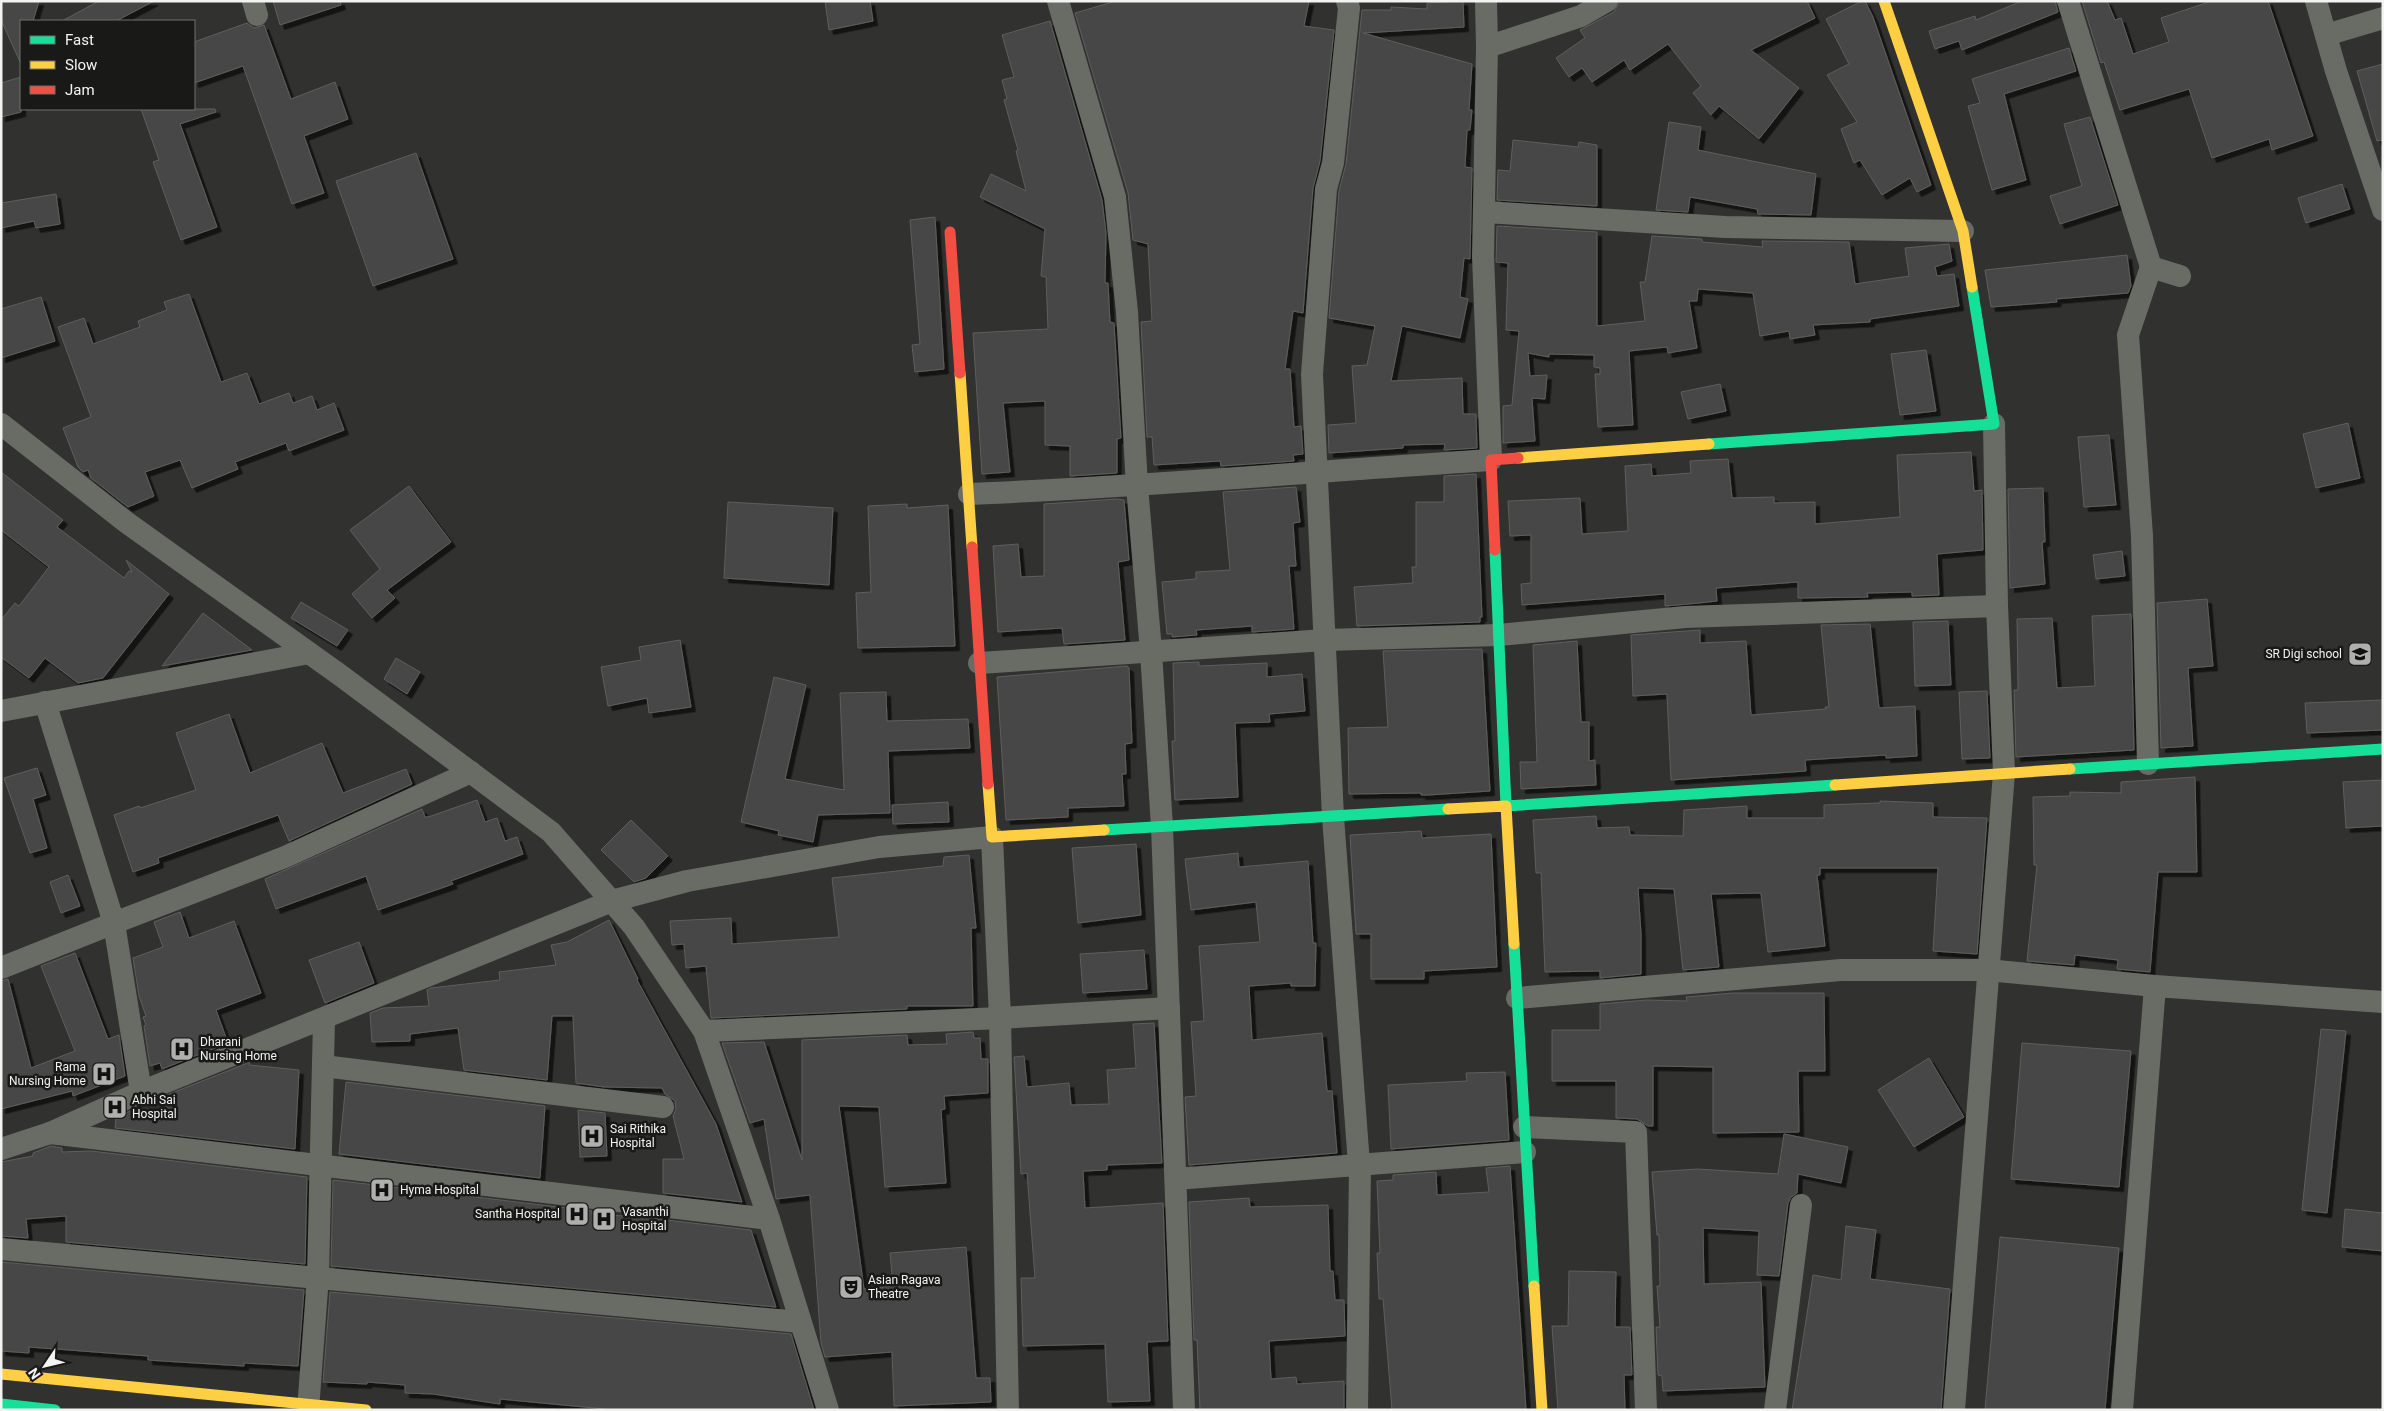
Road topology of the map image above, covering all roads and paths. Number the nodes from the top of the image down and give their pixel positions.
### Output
1 (1058, 1) edge
2 (1347, 1) edge
3 (1486, 1) edge
4 (1607, 1) edge
5 (1884, 1) edge
6 (2068, 1) edge
7 (2316, 1) edge
8 (2383, 18) edge
9 (2326, 35) junction
10 (1487, 47) junction
11 (2383, 210) edge
12 (1485, 212) junction
13 (1963, 231) junction
14 (950, 232) dead end
15 (2151, 267) junction
16 (2180, 276) dead end
17 (1, 424) edge
18 (1994, 424) junction
19 (1491, 460) junction
20 (1318, 470) junction
21 (1137, 486) junction
22 (969, 494) junction
23 (1997, 606) junction
24 (1499, 635) junction
25 (1325, 640) junction
26 (1151, 651) junction
27 (309, 653) junction
28 (980, 663) junction
29 (46, 702) junction
30 (1, 711) edge
31 (2383, 749) edge
32 (2148, 764) junction
33 (471, 772) junction
34 (2004, 773) junction
35 (1506, 806) junction
36 (1333, 817) junction
37 (1162, 827) junction
38 (992, 837) junction
39 (612, 901) junction
40 (114, 923) junction
41 (1, 968) edge
42 (1987, 970) junction
43 (2155, 986) junction
44 (1516, 998) junction
45 (2383, 1002) edge
46 (1169, 1008) junction
47 (1000, 1018) junction
48 (324, 1020) junction
49 (704, 1031) junction
50 (323, 1066) junction
51 (141, 1092) junction
52 (663, 1107) dead end
53 (1524, 1127) junction
54 (50, 1133) junction
55 (1, 1149) edge
56 (1525, 1152) junction
57 (1356, 1165) junction
58 (319, 1167) junction
59 (1176, 1179) junction
60 (1801, 1205) dead end
61 (769, 1219) junction
62 (1, 1249) edge
63 (318, 1276) junction
64 (800, 1322) junction
65 (1, 1374) edge
66 (1, 1404) edge
67 (308, 1407) edge
68 (55, 1410) edge
69 (366, 1410) edge
70 (828, 1410) edge
71 (1008, 1410) edge
72 (1184, 1410) edge
73 (1357, 1410) edge
74 (1542, 1410) edge
75 (1646, 1410) edge
76 (1775, 1410) edge
77 (1954, 1410) edge
78 (2122, 1410) edge

1 - 21 street
2 - 20 street
3 - 10 street
4 - 10 street
5 - 13 street
6 - 15 street
7 - 9 street
8 - 9 street
9 - 11 street
10 - 12 street
12 - 13 street
12 - 19 street
13 - 18 street
14 - 22 street
15 - 16 street
15 - 32 street
17 - 27 street
18 - 19 street
18 - 23 street
19 - 20 street
19 - 24 street
20 - 21 street
20 - 25 street
21 - 22 street
21 - 26 street
22 - 28 street
23 - 24 street
23 - 34 street
24 - 25 street
24 - 35 street
25 - 26 street
25 - 36 street
26 - 28 street
26 - 37 street
27 - 29 street
27 - 33 street
28 - 38 street
29 - 30 street
29 - 40 street
31 - 32 street
32 - 34 street
33 - 39 street
33 - 40 street
34 - 35 street
34 - 42 street
35 - 36 street
35 - 44 street
36 - 37 street
36 - 57 street
37 - 38 street
37 - 46 street
38 - 39 street
38 - 47 street
39 - 48 street
39 - 49 street
40 - 41 street
40 - 51 street
42 - 43 street
42 - 44 street
42 - 77 street
43 - 45 street
43 - 78 street
44 - 53 street
46 - 47 street
46 - 59 street
47 - 49 street
47 - 71 street
48 - 50 street
48 - 51 street
49 - 61 street
50 - 52 street
50 - 58 street
51 - 54 street
53 - 56 street
53 - 75 street
54 - 55 street
54 - 58 street
56 - 57 street
56 - 74 street
57 - 59 street
57 - 73 street
58 - 61 street
58 - 63 street
59 - 72 street
60 - 76 street
61 - 64 street
62 - 63 street
63 - 64 street
63 - 67 street
64 - 70 street
65 - 67 street
66 - 68 street
67 - 69 street

